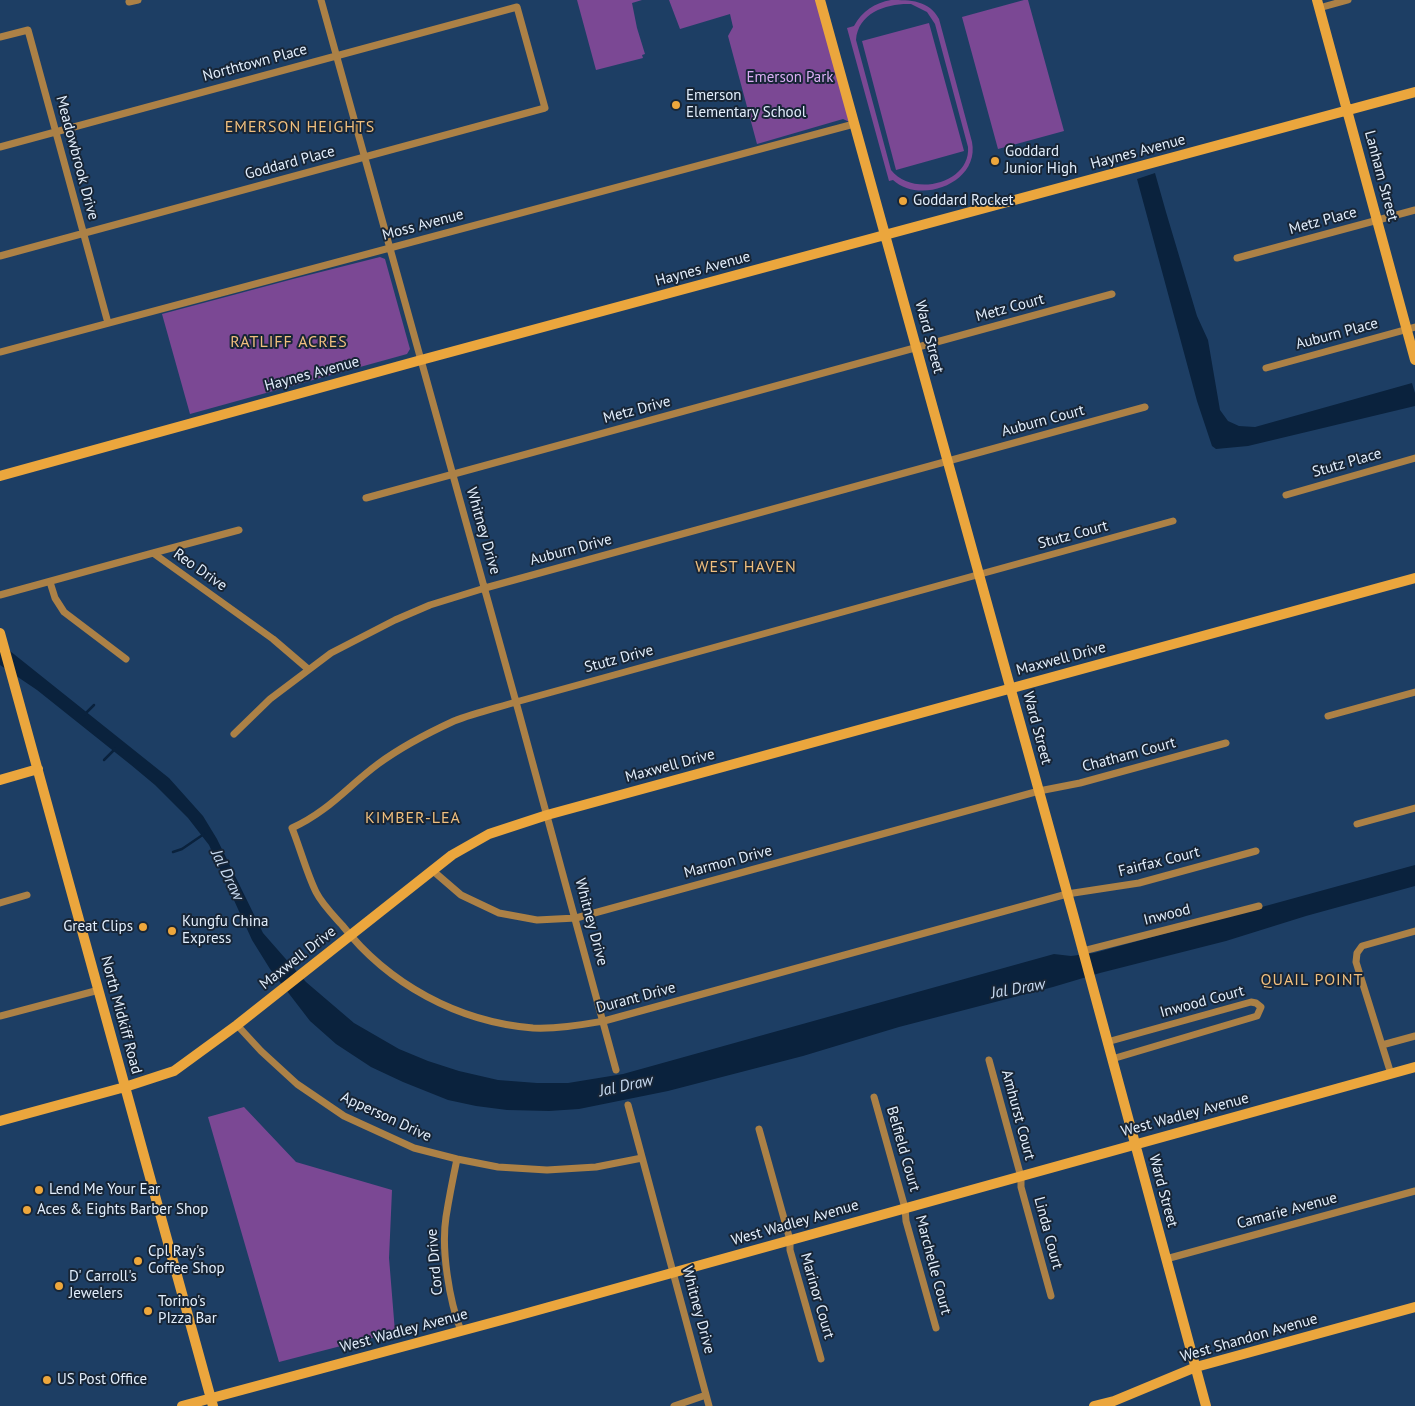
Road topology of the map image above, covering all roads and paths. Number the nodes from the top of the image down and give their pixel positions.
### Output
1 (138, 0) edge
2 (321, 0) edge
3 (820, 0) edge
4 (1348, 0) edge
5 (129, 2) dead end
6 (1318, 4) edge
7 (517, 7) joint
8 (0, 37) edge
9 (337, 55) junction
10 (1415, 92) edge
11 (1347, 111) junction
12 (854, 124) junction
13 (56, 132) junction
14 (0, 146) edge
15 (365, 156) junction
16 (1415, 210) edge
17 (1377, 221) junction
18 (84, 233) junction
19 (885, 236) junction
20 (390, 248) junction
21 (0, 256) edge
22 (1237, 258) dead end
23 (1112, 294) dead end
24 (108, 323) junction
25 (1411, 328) edge
26 (916, 348) junction
27 (0, 352) edge
28 (421, 360) junction
29 (1415, 360) edge
30 (1266, 368) dead end
31 (1145, 407) dead end
32 (1415, 458) edge
33 (948, 461) junction
34 (452, 474) junction
35 (0, 476) edge
36 (1286, 495) dead end
37 (366, 498) dead end
38 (1173, 522) dead end
39 (239, 530) dead end
40 (153, 553) junction
41 (979, 575) junction
42 (1415, 578) edge
43 (50, 582) junction
44 (485, 588) junction
45 (0, 595) edge
46 (0, 633) edge
47 (126, 659) dead end
48 (308, 670) junction
49 (1011, 688) junction
50 (1415, 692) edge
51 (516, 702) junction
52 (1328, 716) dead end
53 (234, 734) dead end
54 (1226, 743) dead end
55 (38, 770) junction
56 (0, 780) edge
57 (1039, 791) junction
58 (1415, 808) edge
59 (547, 815) junction
60 (1357, 824) dead end
61 (292, 828) joint
62 (1256, 850) dead end
63 (432, 870) junction
64 (1067, 894) junction
65 (27, 895) dead end
66 (0, 903) edge
67 (1259, 906) dead end
68 (576, 918) junction
69 (1415, 931) edge
70 (350, 936) junction
71 (1083, 951) junction
72 (99, 990) junction
73 (0, 1016) edge
74 (604, 1021) junction
75 (237, 1025) junction
76 (1415, 1036) edge
77 (1107, 1042) junction
78 (1382, 1045) junction
79 (1112, 1059) junction
80 (989, 1060) dead end
81 (1415, 1068) edge
82 (616, 1070) dead end
83 (1391, 1074) junction
84 (125, 1087) junction
85 (874, 1097) dead end
86 (628, 1105) dead end
87 (0, 1121) edge
88 (759, 1129) dead end
89 (1135, 1144) junction
90 (642, 1158) junction
91 (457, 1160) junction
92 (1021, 1177) junction
93 (1415, 1191) edge
94 (905, 1208) junction
95 (790, 1240) junction
96 (1166, 1259) junction
97 (673, 1273) junction
98 (1051, 1296) dead end
99 (1415, 1307) edge
100 (936, 1328) dead end
101 (461, 1331) junction
102 (821, 1359) dead end
103 (1196, 1367) junction
104 (706, 1395) junction
105 (212, 1402) edge
106 (182, 1406) edge
107 (674, 1406) edge
108 (709, 1406) edge
109 (1094, 1406) edge
110 (1206, 1406) edge

1 - 5 street
2 - 9 street, Whitney Drive
3 - 12 street, Ward Street
4 - 6 street
6 - 11 street, Lanham Street
7 - 9 street, Northtown Place
7 - 15 street, Goddard Place
8 - 13 street, Meadowbrook Drive
9 - 13 street, Northtown Place
9 - 15 street, Whitney Drive
10 - 11 street, Haynes Avenue
11 - 17 street, Lanham Street
11 - 19 street, Haynes Avenue
12 - 19 street, Ward Street
12 - 20 street, Moss Avenue
13 - 14 street, Northtown Place
13 - 18 street, Meadowbrook Drive
15 - 18 street, Goddard Place
15 - 20 street, Whitney Drive
16 - 17 street, Metz Place
17 - 22 street, Metz Place
17 - 25 street, Lanham Street
18 - 21 street, Goddard Place
18 - 24 street, Meadowbrook Drive
19 - 26 street, Ward Street
19 - 28 street, Haynes Avenue
20 - 24 street, Moss Avenue
20 - 28 street, Whitney Drive
23 - 26 street, Metz Court
24 - 27 street, Moss Avenue
25 - 29 street, Lanham Street
25 - 30 street, Auburn Place
26 - 33 street, Ward Street
26 - 34 street, Metz Drive
28 - 34 street, Whitney Drive
28 - 35 street, Haynes Avenue
31 - 33 street, Auburn Court
32 - 36 street, Stutz Place
33 - 41 street, Ward Street
33 - 44 street, Auburn Drive
34 - 37 street, Metz Drive
34 - 44 street, Whitney Drive
38 - 41 street, Stutz Court
39 - 40 street
40 - 43 street, Reo Drive
40 - 48 street, Reo Drive
41 - 49 street, Ward Street
41 - 51 street, Stutz Drive
42 - 49 street, Maxwell Drive
43 - 45 street, Reo Drive
43 - 47 street
44 - 48 street, Auburn Drive
44 - 51 street, Whitney Drive
46 - 55 street, North Midkiff Road
48 - 53 street, Auburn Drive
49 - 57 street, Ward Street
49 - 59 street, Maxwell Drive
50 - 52 street
51 - 59 street, Whitney Drive
51 - 61 street, Stutz Drive
54 - 57 street, Chatham Court
55 - 56 street
55 - 72 street, North Midkiff Road
57 - 64 street, Ward Street
57 - 68 street, Marmon Drive
58 - 60 street
59 - 63 street, Maxwell Drive
59 - 68 street, Whitney Drive
61 - 70 street, Durant Drive
62 - 64 street, Fairfax Court
63 - 68 street, Marmon Drive
63 - 70 street, Maxwell Drive
64 - 71 street, Ward Street
64 - 74 street, Durant Drive
65 - 66 street
67 - 71 street, Inwood
68 - 74 street, Whitney Drive
69 - 78 street
70 - 74 street, Durant Drive
70 - 75 street, Maxwell Drive
71 - 77 street, Ward Street
72 - 73 street
72 - 84 street, North Midkiff Road
74 - 82 street, Whitney Drive
75 - 84 street, Maxwell Drive
75 - 91 street, Apperson Drive
76 - 78 street
77 - 79 street, Ward Street
77 - 79 street, Inwood Court
78 - 83 street
79 - 89 street, Ward Street
80 - 92 street, Amhurst Court
81 - 83 street, West Wadley Avenue
83 - 89 street, West Wadley Avenue
84 - 87 street, Maxwell Drive
84 - 105 street, North Midkiff Road
85 - 94 street, Belfield Court
86 - 90 street, Whitney Drive
88 - 95 street, Marinor Court
89 - 92 street, West Wadley Avenue
89 - 96 street, Ward Street
90 - 91 street, Apperson Drive
90 - 97 street, Whitney Drive
91 - 101 street, Cord Drive
92 - 94 street, West Wadley Avenue
92 - 98 street, Linda Court
93 - 96 street, Camarie Avenue
94 - 95 street, West Wadley Avenue
94 - 100 street, Marchelle Court
95 - 97 street, West Wadley Avenue
95 - 102 street, Marinor Court
96 - 103 street, Ward Street
97 - 101 street, West Wadley Avenue
97 - 104 street, Whitney Drive
99 - 103 street, West Shandon Avenue
101 - 105 street, West Wadley Avenue
103 - 109 street, West Shandon Avenue
103 - 110 street, Ward Street
104 - 107 street
104 - 108 street, Whitney Drive
105 - 106 street, West Wadley Avenue

